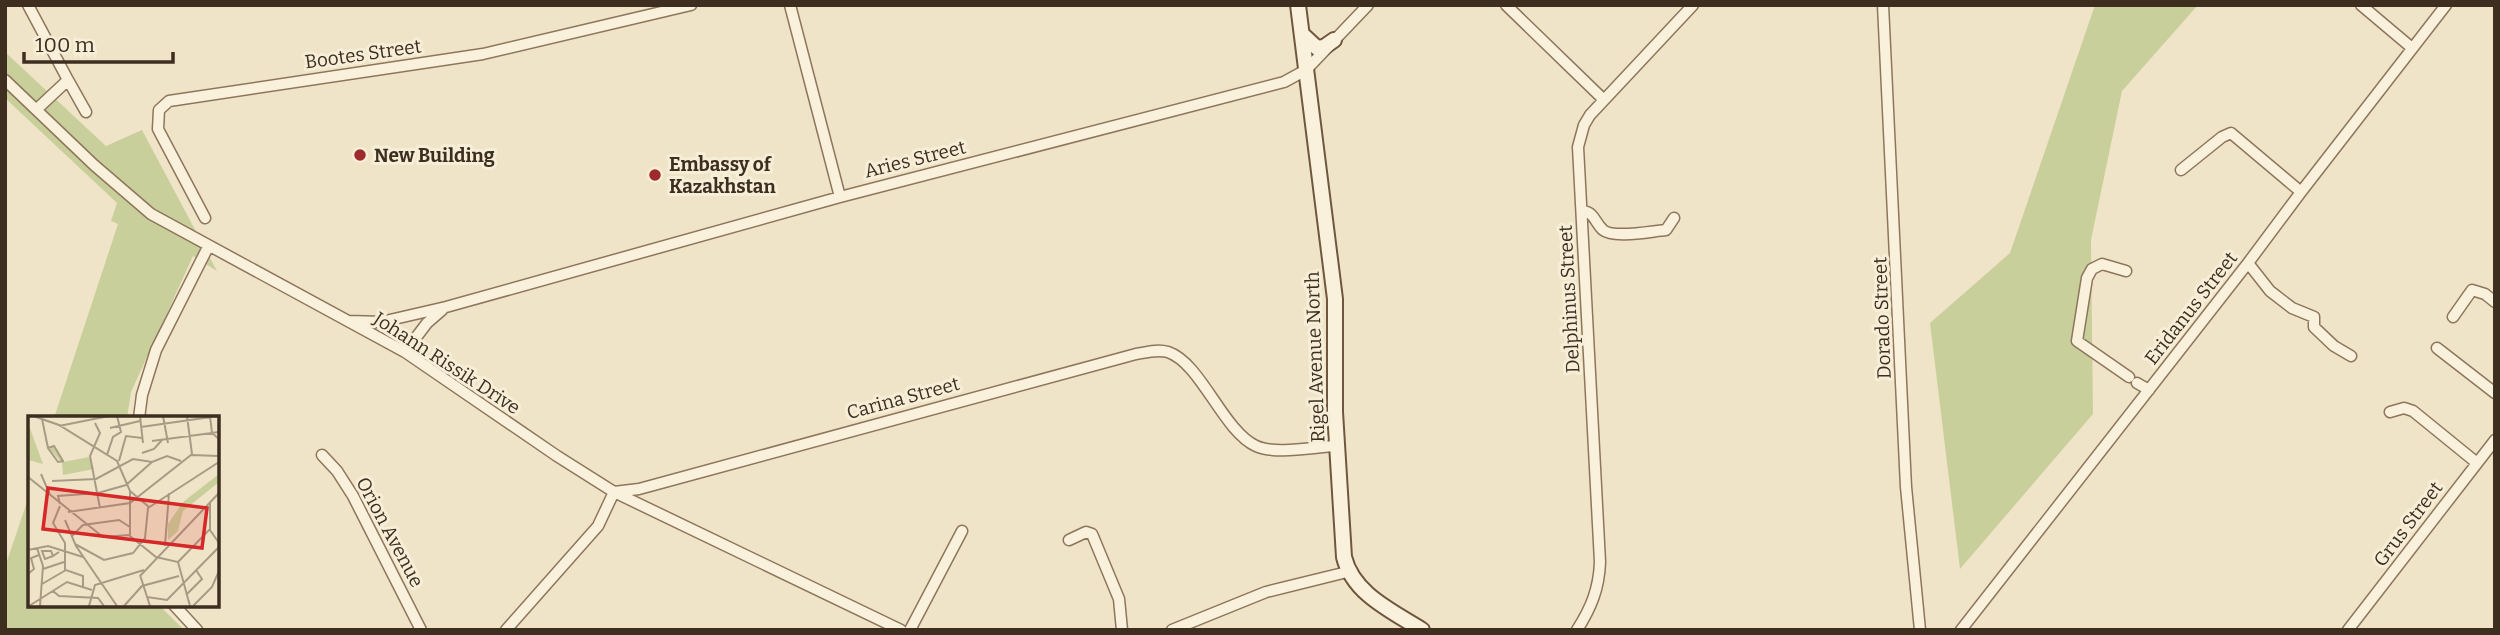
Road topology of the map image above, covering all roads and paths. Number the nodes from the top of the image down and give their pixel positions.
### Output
1 (28, 5) edge
2 (691, 5) edge
3 (790, 5) edge
4 (1298, 5) edge
5 (1368, 5) edge
6 (1506, 5) edge
7 (1693, 5) edge
8 (1883, 5) edge
9 (2361, 5) edge
10 (2446, 5) edge
11 (1301, 33) junction
12 (1334, 40) junction
13 (2412, 48) junction
14 (1306, 70) junction
15 (5, 80) edge
16 (68, 80) junction
17 (1603, 99) junction
18 (37, 109) junction
19 (86, 112) dead end
20 (2182, 170) dead end
21 (2301, 192) junction
22 (840, 197) junction
23 (1583, 211) junction
24 (205, 218) dead end
25 (1674, 218) dead end
26 (208, 247) junction
27 (2248, 263) junction
28 (2126, 271) dead end
29 (2495, 302) edge
30 (446, 307) junction
31 (2453, 317) dead end
32 (349, 321) junction
33 (2437, 348) dead end
34 (405, 352) junction
35 (2351, 356) dead end
36 (2149, 390) junction
37 (2495, 393) edge
38 (2390, 412) dead end
39 (139, 416) edge
40 (2495, 440) edge
41 (1336, 446) junction
42 (322, 455) dead end
43 (2477, 463) junction
44 (614, 492) junction
45 (962, 531) dead end
46 (1069, 540) dead end
47 (1347, 572) junction
48 (176, 607) edge
49 (197, 630) edge
50 (421, 630) edge
51 (506, 630) edge
52 (901, 630) edge
53 (910, 630) edge
54 (1122, 630) edge
55 (1172, 630) edge
56 (1422, 630) edge
57 (1577, 630) edge
58 (1920, 630) edge
59 (1961, 630) edge
60 (2348, 630) edge

1 - 16 street
2 - 24 street, Bootes Street
3 - 22 street
4 - 11 main road, Rigel Avenue North
5 - 12 street, Aries Street
6 - 17 street
7 - 17 street, Delphinus Street
8 - 58 street, Dorado Street
9 - 13 street
10 - 13 street, Eridanus Street
11 - 12 main road
11 - 14 main road, Rigel Avenue North
12 - 14 street, Aries Street
13 - 21 street, Eridanus Street
14 - 22 street, Aries Street
14 - 41 main road, Rigel Avenue North
15 - 18 street, Johann Rissik Drive
16 - 18 street
16 - 19 street
17 - 23 street, Delphinus Street
18 - 26 street, Johann Rissik Drive
20 - 21 street
21 - 27 street, Eridanus Street
22 - 30 street, Aries Street
23 - 25 street
23 - 57 street, Delphinus Street
26 - 32 street, Johann Rissik Drive
26 - 39 street
27 - 35 street
27 - 36 street, Eridanus Street
28 - 36 street
29 - 31 street
30 - 32 street, Aries Street
30 - 34 street, Aries Street
32 - 34 street, Johann Rissik Drive
33 - 37 street
34 - 44 street, Johann Rissik Drive
36 - 59 street, Eridanus Street
38 - 43 street
40 - 43 street, Grus Street
41 - 44 street, Carina Street
41 - 47 main road, Rigel Avenue North
42 - 50 street, Orion Avenue
43 - 60 street, Grus Street
44 - 51 street
44 - 52 street, Johann Rissik Drive
45 - 53 street
46 - 54 street
47 - 55 street
47 - 56 main road
48 - 49 street

